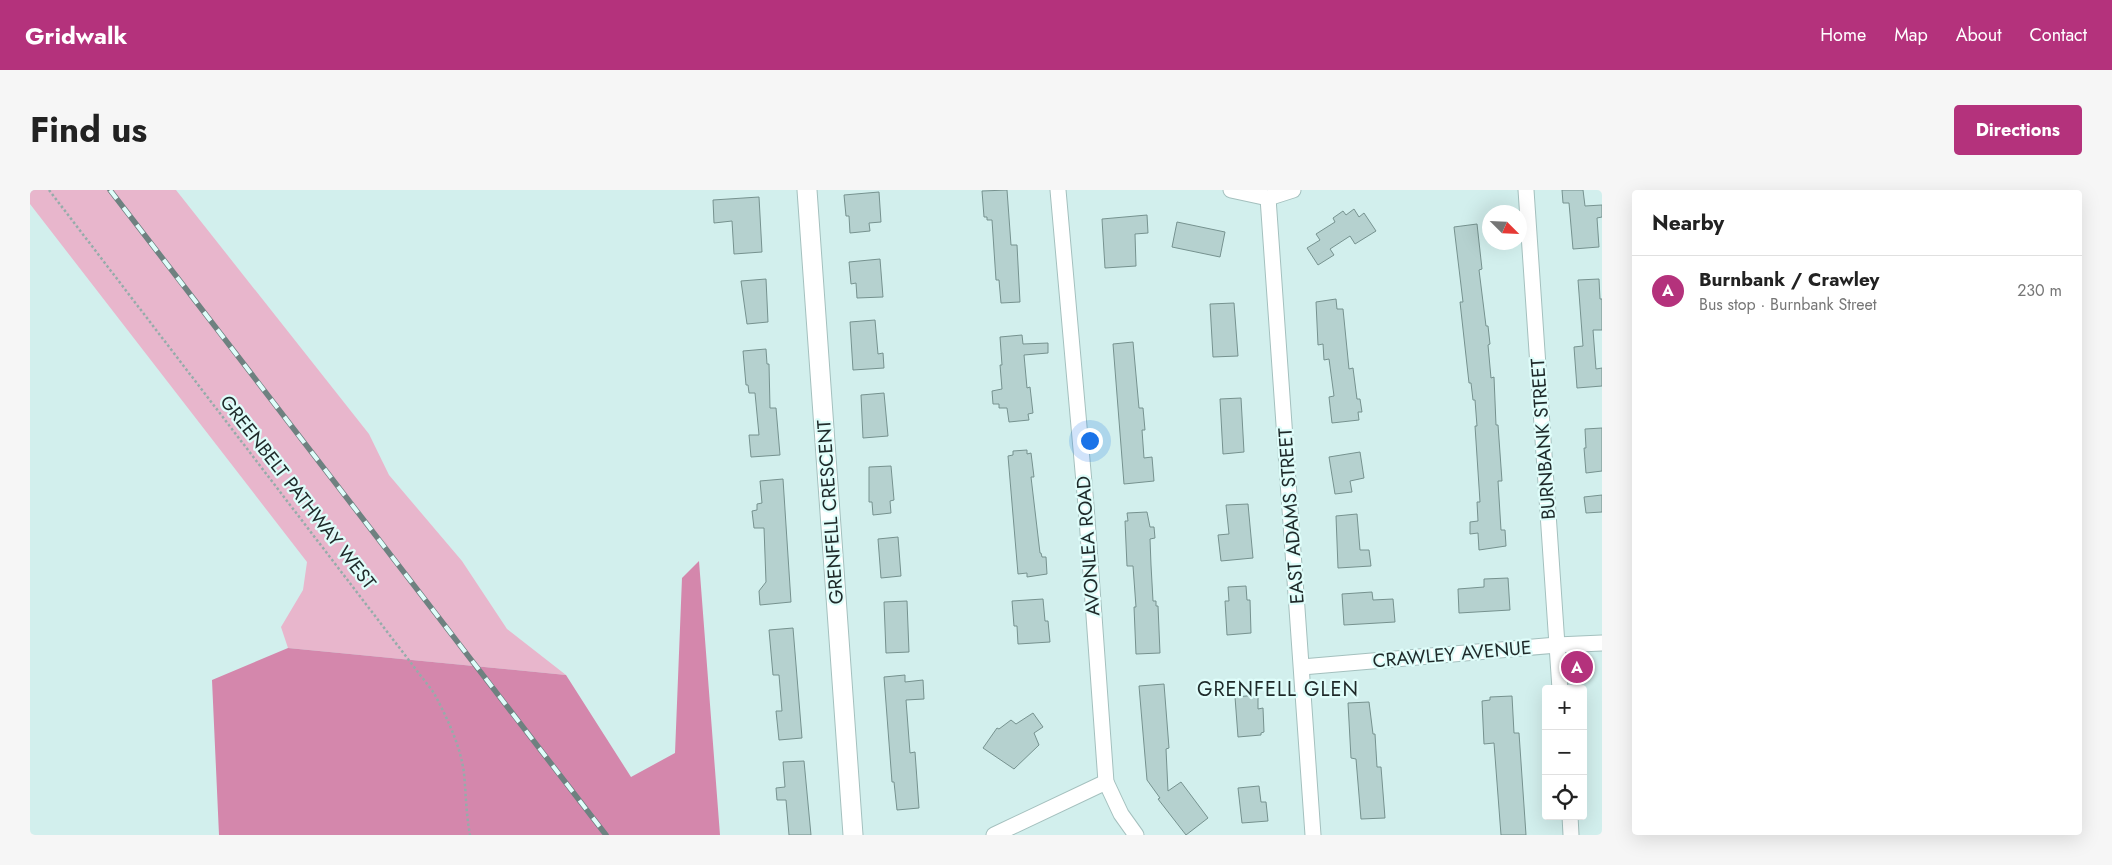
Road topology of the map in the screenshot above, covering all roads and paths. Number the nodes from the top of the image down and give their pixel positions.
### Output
1 (49, 190) edge
2 (807, 190) edge
3 (1058, 190) edge
4 (1231, 190) edge
5 (1293, 190) edge
6 (1526, 190) edge
7 (1268, 198) junction
8 (1602, 643) edge
9 (1557, 645) junction
10 (1302, 667) junction
11 (1560, 685) edge
12 (1106, 782) junction
13 (1570, 820) edge
14 (470, 835) edge
15 (853, 835) edge
16 (994, 835) edge
17 (1136, 835) edge
18 (1313, 835) edge
19 (1571, 835) edge

1 - 14 path, GREENBELT PATHWAY WEST
2 - 15 street, GRENFELL CRESCENT
3 - 12 street, AVONLEA ROAD
4 - 7 street
5 - 7 street
6 - 9 street, BURNBANK STREET
7 - 10 street, EAST ADAMS STREET
8 - 9 street, CRAWLEY AVENUE
9 - 10 street, CRAWLEY AVENUE
9 - 11 street, BURNBANK STREET
10 - 18 street, EAST ADAMS STREET
12 - 16 street
12 - 17 street, AVONLEA ROAD
13 - 19 street

